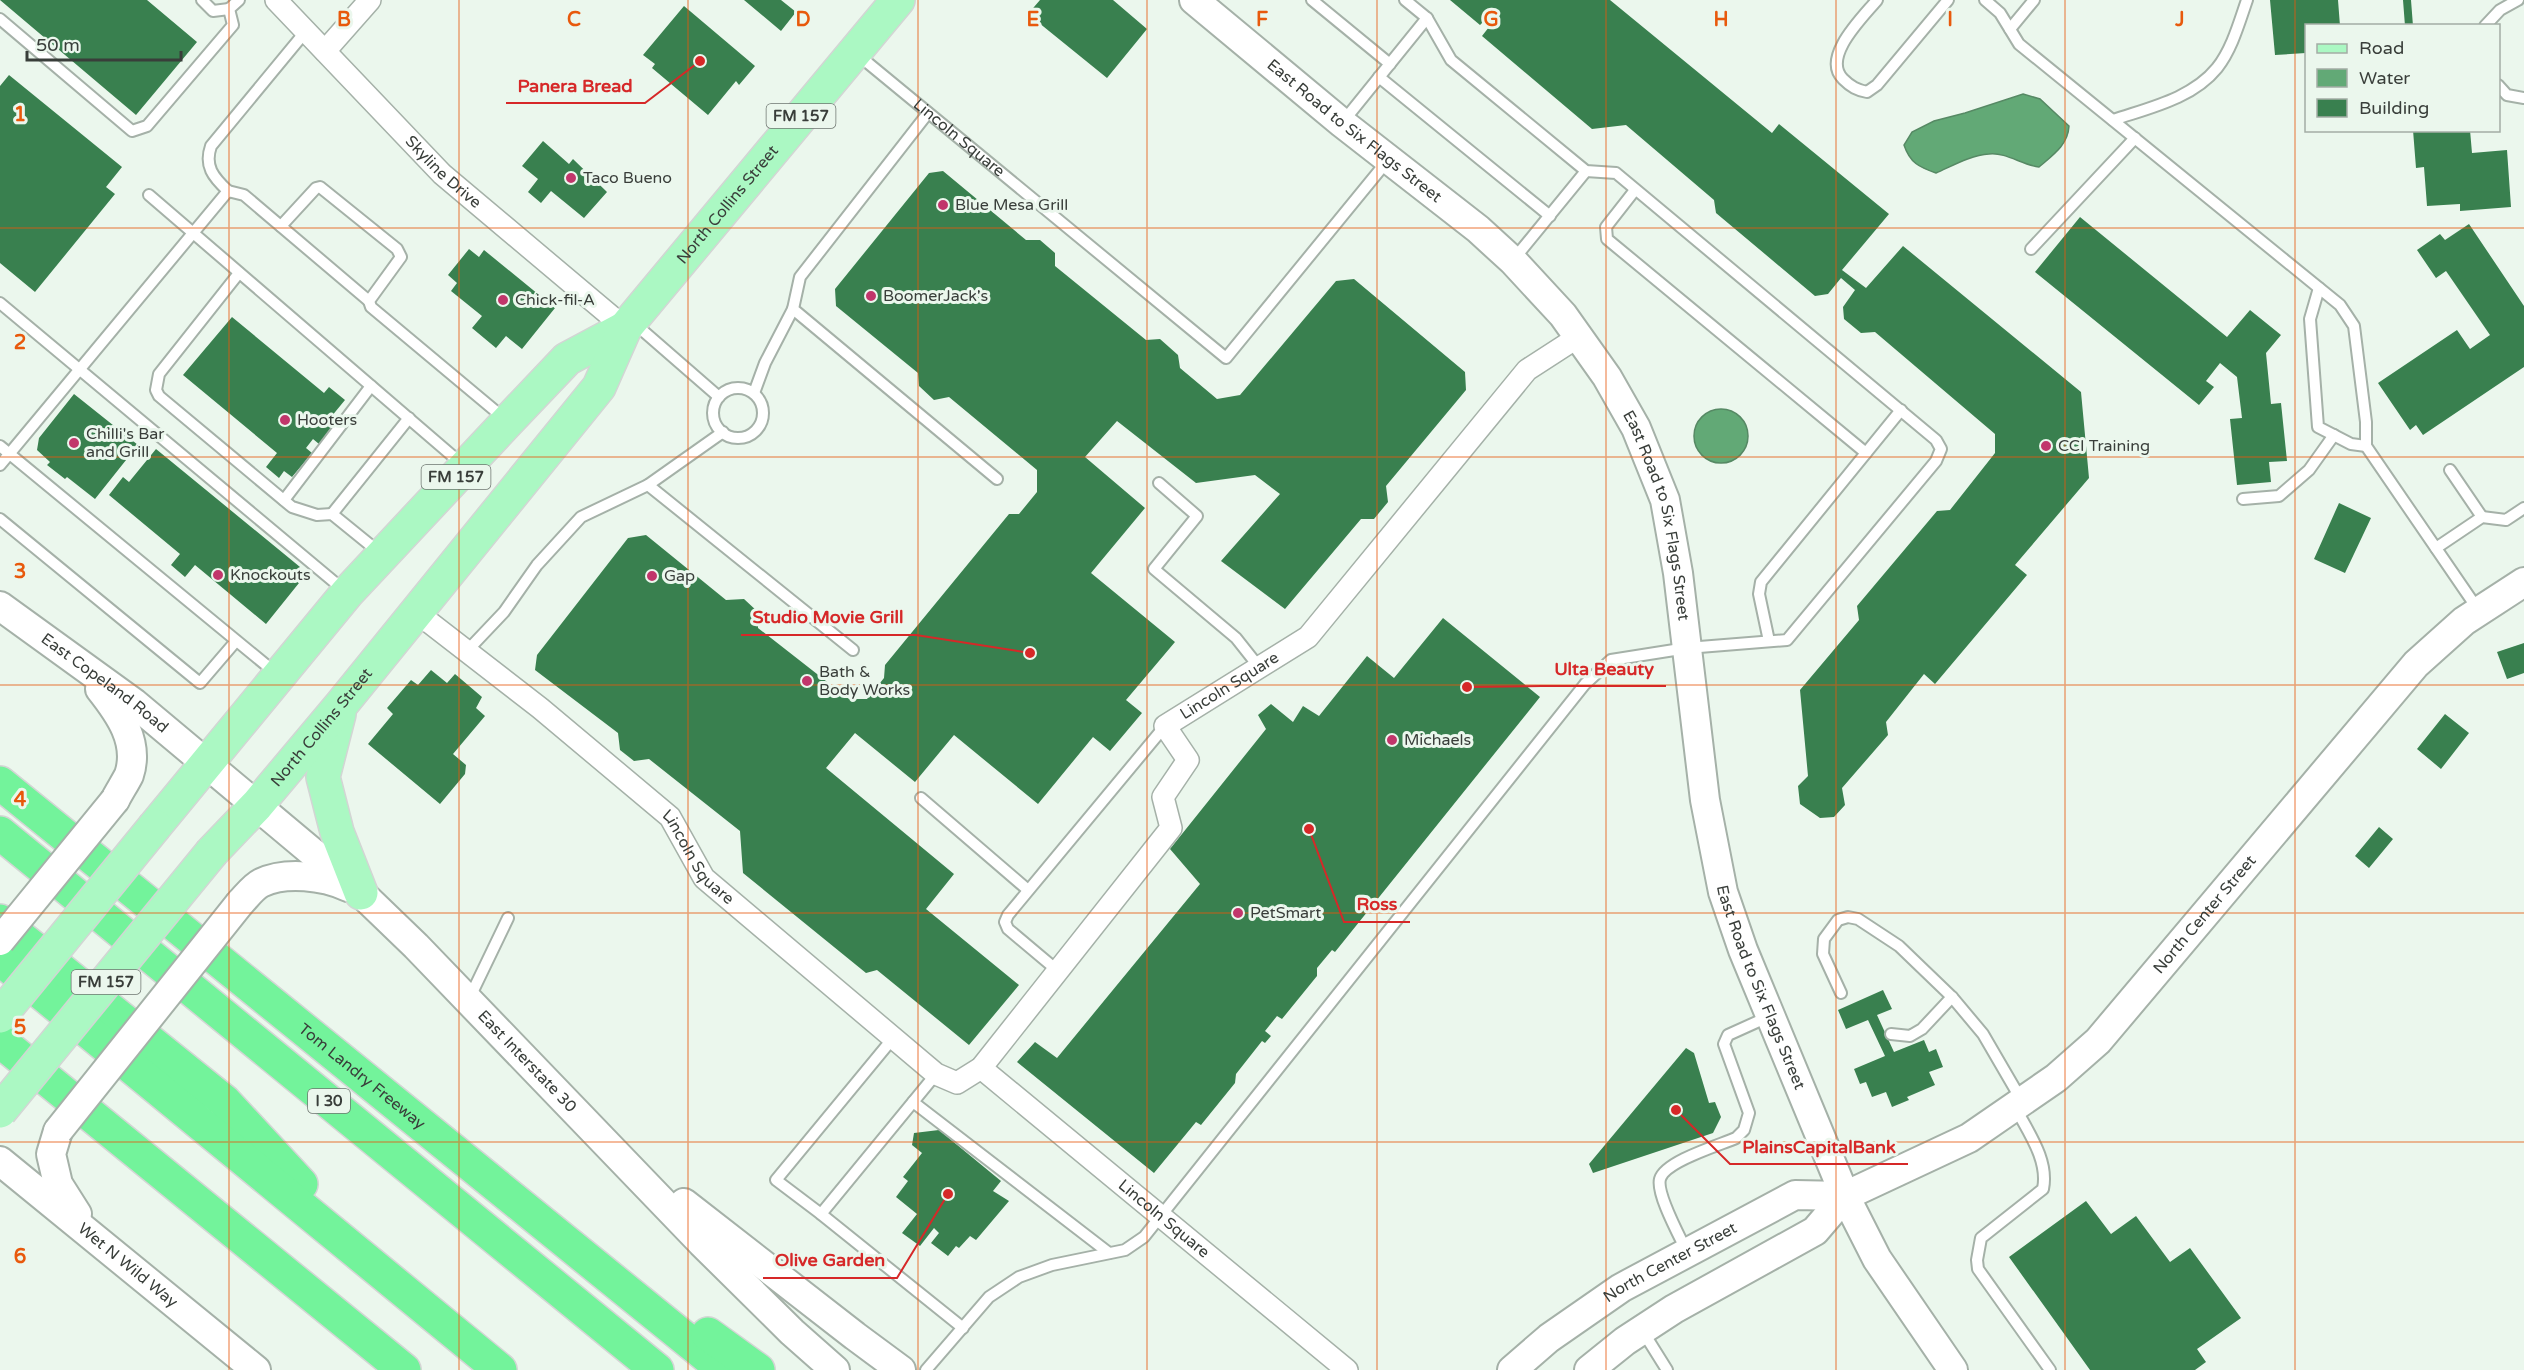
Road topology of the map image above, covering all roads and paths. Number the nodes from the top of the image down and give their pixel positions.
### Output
1 (202, 0) edge
2 (239, 0) edge
3 (276, 0) edge
4 (370, 0) edge
5 (1312, 0) edge
6 (1406, 0) edge
7 (1877, 0) edge
8 (1948, 0) edge
9 (1985, 0) edge
10 (2034, 0) edge
11 (2247, 0) edge
12 (2518, 0) edge
13 (896, 1) edge
14 (1207, 7) edge
15 (229, 9) junction
16 (0, 18) edge
17 (1427, 18) junction
18 (2487, 24) edge
19 (2010, 29) junction
20 (306, 31) junction
21 (325, 51) junction
22 (854, 52) junction
23 (1390, 64) junction
24 (1378, 78) junction
25 (2500, 86) edge
26 (2524, 98) edge
27 (928, 113) junction
28 (2113, 120) junction
29 (1342, 123) junction
30 (2135, 138) junction
31 (1389, 160) junction
32 (1586, 171) junction
33 (1635, 190) junction
34 (228, 191) junction
35 (149, 195) dead end
36 (1550, 216) junction
37 (281, 226) junction
38 (193, 233) junction
39 (2031, 249) dead end
40 (1513, 261) junction
41 (239, 273) junction
42 (2319, 288) junction
43 (369, 301) junction
44 (0, 303) edge
45 (793, 309) junction
46 (628, 325) junction
47 (1578, 337) junction
48 (80, 369) junction
49 (371, 386) junction
50 (754, 393) junction
51 (719, 397) junction
52 (1900, 411) junction
53 (409, 418) junction
54 (508, 421) junction
55 (723, 432) junction
56 (2334, 435) junction
57 (0, 446) edge
58 (2366, 446) junction
59 (1866, 453) junction
60 (9, 454) junction
61 (0, 465) edge
62 (465, 467) junction
63 (2450, 470) dead end
64 (997, 479) dead end
65 (1159, 483) dead end
66 (648, 485) junction
67 (2243, 499) dead end
68 (284, 500) junction
69 (2524, 508) edge
70 (332, 514) junction
71 (2482, 517) junction
72 (0, 519) edge
73 (2436, 548) junction
74 (382, 555) junction
75 (2524, 582) edge
76 (347, 593) junction
77 (0, 606) edge
78 (2479, 611) junction
79 (416, 612) junction
80 (236, 641) junction
81 (1769, 641) junction
82 (1687, 648) junction
83 (853, 650) dead end
84 (467, 651) junction
85 (1259, 667) junction
86 (85, 668) junction
87 (278, 675) junction
88 (341, 705) junction
89 (1165, 726) junction
90 (207, 763) junction
91 (0, 783) edge
92 (921, 798) dead end
93 (257, 806) junction
94 (0, 833) edge
95 (1028, 890) junction
96 (361, 893) junction
97 (508, 918) dead end
98 (0, 921) edge
99 (0, 941) edge
100 (0, 959) edge
101 (1059, 971) junction
102 (1841, 993) dead end
103 (1952, 996) junction
104 (468, 1000) junction
105 (1770, 1017) junction
106 (1891, 1034) dead end
107 (2, 1036) edge
108 (894, 1036) junction
109 (981, 1068) junction
110 (936, 1074) junction
111 (913, 1102) junction
112 (2019, 1104) junction
113 (395, 1106) junction
114 (0, 1111) edge
115 (600, 1136) junction
116 (0, 1161) edge
117 (1845, 1196) junction
118 (821, 1214) junction
119 (1162, 1215) junction
120 (343, 1241) junction
121 (104, 1246) junction
122 (1108, 1253) junction
123 (1687, 1253) junction
124 (963, 1328) junction
125 (1642, 1330) junction
126 (256, 1370) edge
127 (404, 1370) edge
128 (500, 1370) edge
129 (657, 1370) edge
130 (724, 1370) edge
131 (758, 1370) edge
132 (835, 1370) edge
133 (901, 1370) edge
134 (926, 1370) edge
135 (1347, 1370) edge
136 (1512, 1370) edge
137 (1589, 1370) edge
138 (1667, 1370) edge
139 (1953, 1370) edge
140 (2050, 1370) edge

1 - 15 lane
2 - 15 lane
3 - 20 street, Skyline Drive
4 - 21 street
5 - 23 lane
6 - 17 lane
7 - 8 lane
9 - 19 lane
10 - 19 lane
11 - 28 lane
12 - 18 lane
13 - 22 main road, North Collins Street / FM 157
14 - 29 main road, East Road to Six Flags Street
15 - 16 lane
17 - 23 lane
17 - 32 lane
19 - 28 lane
20 - 21 street, Skyline Drive
20 - 34 lane
21 - 46 street, Skyline Drive
22 - 27 lane, Lincoln Square
22 - 46 main road, North Collins Street / FM 157
23 - 24 lane
24 - 29 lane
24 - 36 lane
25 - 26 lane
27 - 31 lane, Lincoln Square
27 - 45 lane
28 - 30 lane
29 - 31 main road, East Road to Six Flags Street
30 - 39 lane
30 - 42 lane
31 - 40 main road, East Road to Six Flags Street
32 - 33 lane
32 - 36 lane
33 - 52 lane
33 - 59 lane
34 - 37 lane
34 - 38 lane
35 - 38 lane
36 - 40 lane
37 - 43 lane
37 - 43 lane
38 - 41 lane
38 - 48 lane
40 - 47 main road, East Road to Six Flags Street
41 - 49 lane
41 - 68 lane
42 - 56 lane
42 - 58 lane
43 - 54 lane
44 - 48 lane
45 - 50 lane
45 - 64 lane
46 - 51 lane
46 - 54 main road, North Collins Street / FM 157
46 - 79 main road, North Collins Street / FM 157
47 - 82 main road, East Road to Six Flags Street
47 - 85 street, Lincoln Square
48 - 60 lane
48 - 76 lane
49 - 53 lane
49 - 68 lane
50 - 51 lane
50 - 55 lane
51 - 55 lane
52 - 59 lane
52 - 81 lane
53 - 62 lane
53 - 70 lane
54 - 62 main road, North Collins Street / FM 157
55 - 66 lane
56 - 58 lane
56 - 67 lane
57 - 60 lane
58 - 73 lane
59 - 81 lane
60 - 61 lane
60 - 80 lane
62 - 74 main road, North Collins Street / FM 157
63 - 71 lane
65 - 85 lane
66 - 83 lane
66 - 84 lane
68 - 70 lane
69 - 71 lane
70 - 74 lane
71 - 73 lane
72 - 80 lane
73 - 78 lane
74 - 76 main road, North Collins Street / FM 157
75 - 78 main road, North Center Street
76 - 87 main road, North Collins Street / FM 157
77 - 86 main road, East Copeland Road
78 - 112 main road, North Center Street
79 - 84 street, Lincoln Square
79 - 88 main road, North Collins Street / FM 157
80 - 87 lane
81 - 82 lane
82 - 105 main road, East Road to Six Flags Street
82 - 119 lane
84 - 108 street, Lincoln Square
85 - 89 street, Lincoln Square
86 - 90 main road, East Copeland Road
86 - 99 main road, bridge
87 - 90 main road, North Collins Street / FM 157
88 - 93 main road, North Collins Street / FM 157
88 - 96 main road
89 - 95 lane
89 - 101 street, Lincoln Square
90 - 93 main road, East Interstate 30
90 - 107 main road, North Collins Street / FM 157, bridge
91 - 113 highway, Tom Landry Freeway / I 30
92 - 95 lane
93 - 96 main road, East Interstate 30
93 - 114 main road, North Collins Street / FM 157, bridge
94 - 129 highway, I 30
95 - 101 lane
96 - 104 main road, East Interstate 30
96 - 121 main road, bridge
97 - 104 lane
98 - 120 highway
100 - 120 highway
101 - 109 street, Lincoln Square
102 - 103 lane
103 - 106 lane
103 - 112 lane
104 - 115 main road, East Interstate 30
105 - 117 main road, East Road to Six Flags Street
105 - 123 lane
107 - 127 highway
108 - 110 street, Lincoln Square
108 - 118 lane
109 - 110 street, Lincoln Square
109 - 119 street, Lincoln Square
110 - 111 lane
111 - 118 lane
111 - 122 lane
112 - 117 main road, North Center Street
112 - 140 lane
113 - 130 highway, Tom Landry Freeway / I 30
113 - 131 highway
115 - 132 main road, East Interstate 30
115 - 133 main road
116 - 121 main road, Wet N Wild Way
117 - 123 main road, North Center Street
117 - 125 main road, North Center Street
117 - 139 main road, East Road to Six Flags Street
118 - 124 lane
119 - 122 lane
119 - 135 street, Lincoln Square
120 - 128 highway
121 - 126 main road, Wet N Wild Way
122 - 124 lane
123 - 136 main road, North Center Street
124 - 134 lane
125 - 137 main road, North Center Street
125 - 138 lane

